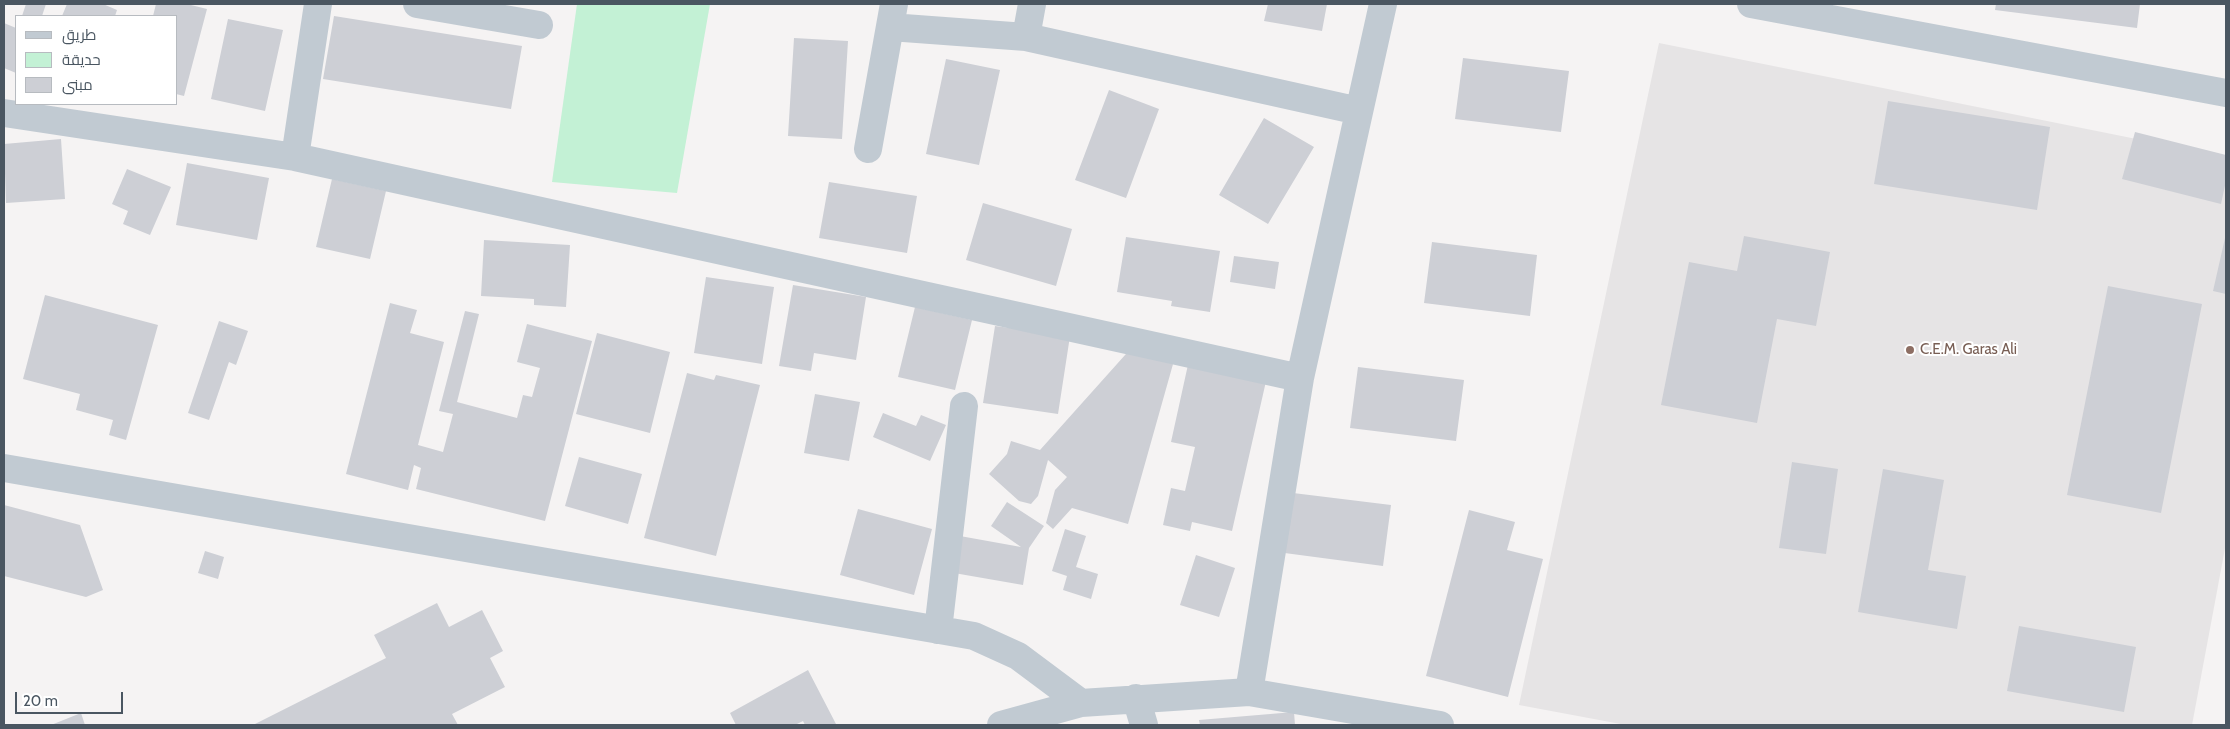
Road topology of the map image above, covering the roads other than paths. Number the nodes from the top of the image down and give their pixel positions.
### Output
1 (318, 4) edge
2 (417, 4) edge
3 (1032, 4) edge
4 (1384, 4) edge
5 (1751, 4) edge
6 (892, 15) edge
7 (539, 25) dead end
8 (1026, 37) junction
9 (2226, 93) edge
10 (1359, 111) junction
11 (4, 114) edge
12 (868, 148) dead end
13 (295, 157) junction
14 (1300, 378) junction
15 (964, 406) dead end
16 (4, 468) edge
17 (938, 630) junction
18 (1249, 692) junction
19 (1136, 698) junction
20 (1081, 703) junction
21 (1001, 725) edge
22 (1144, 725) edge
23 (1440, 725) edge

1 - 13 street
2 - 7 street
3 - 8 street
4 - 10 street
5 - 9 street
6 - 8 street
6 - 12 street
8 - 10 street
10 - 14 street
11 - 13 street
13 - 14 street
14 - 18 street
15 - 17 street
16 - 17 street
17 - 20 street
18 - 19 street
18 - 23 street
19 - 20 street
19 - 22 street
20 - 21 street

